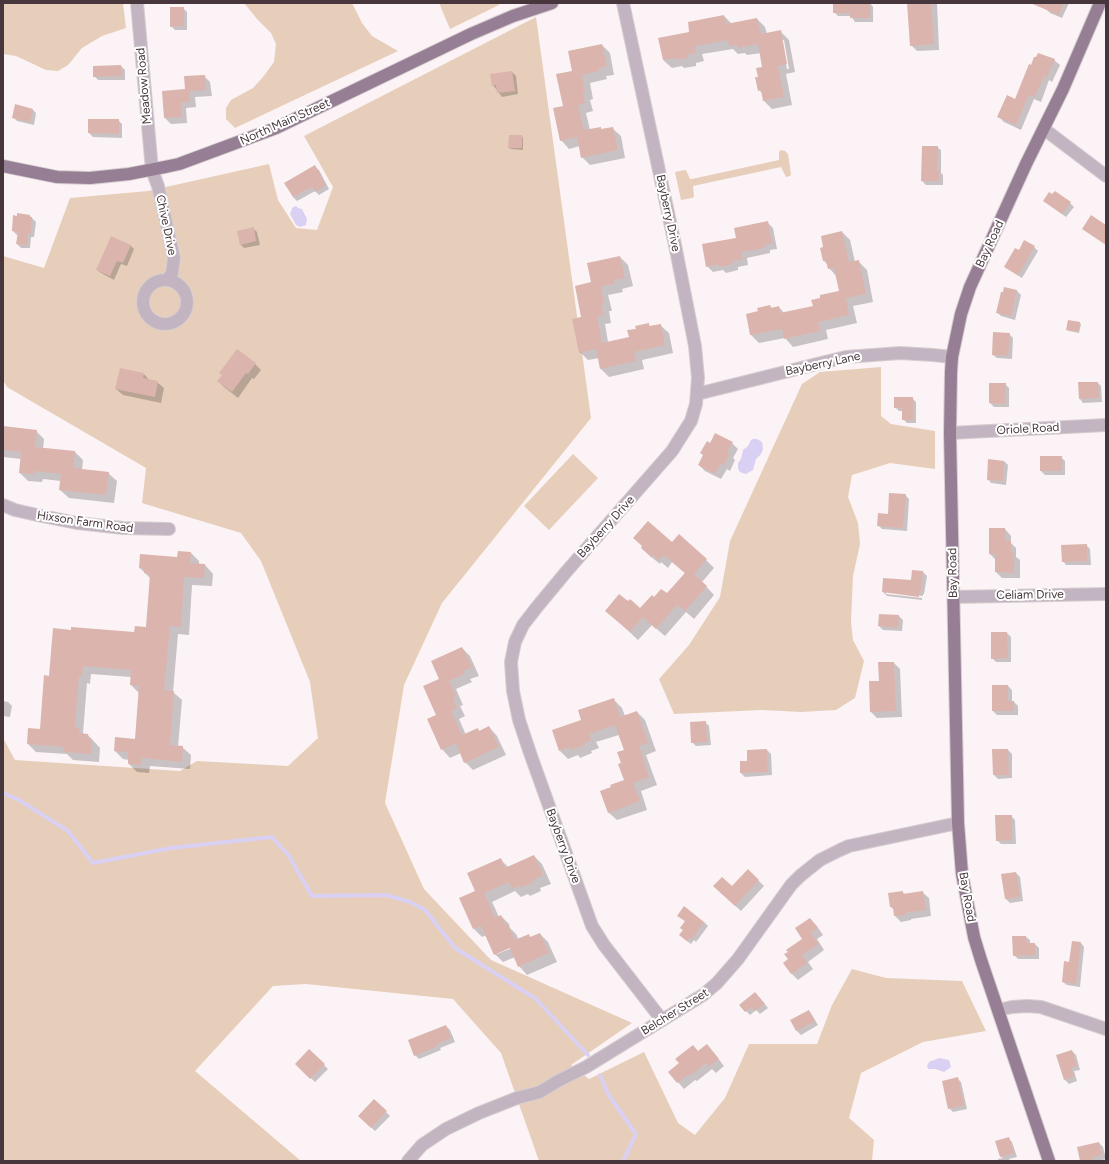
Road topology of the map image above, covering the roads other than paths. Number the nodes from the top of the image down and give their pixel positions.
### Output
1 (137, 3) edge
2 (552, 3) edge
3 (623, 3) edge
4 (1100, 3) edge
5 (1044, 129) junction
6 (3, 166) edge
7 (152, 170) junction
8 (1106, 176) edge
9 (167, 280) dead end
10 (952, 357) junction
11 (696, 394) junction
12 (1106, 425) edge
13 (950, 433) junction
14 (3, 505) edge
15 (169, 529) dead end
16 (1106, 594) edge
17 (954, 597) junction
18 (958, 823) junction
19 (998, 1010) junction
20 (662, 1020) junction
21 (1106, 1029) edge
22 (408, 1161) edge
23 (1049, 1161) edge

1 - 7 street, Meadow Road
2 - 7 main road, North Main Street
3 - 11 street, Bayberry Drive
4 - 5 main road, Bay Road
5 - 8 street
5 - 10 main road, Bay Road
6 - 7 main road, North Main Street
7 - 9 street, Chive Drive
10 - 11 street, Bayberry Lane
10 - 13 main road, Bay Road
11 - 20 street, Bayberry Drive
12 - 13 street, Oriole Road
13 - 17 main road, Bay Road
14 - 15 street, Hixson Farm Road
16 - 17 street, Celiam Drive
17 - 18 main road, Bay Road
18 - 19 main road, Bay Road
18 - 20 street, Belcher Street
19 - 21 street
19 - 23 main road, Bay Road
20 - 22 street, Belcher Street

